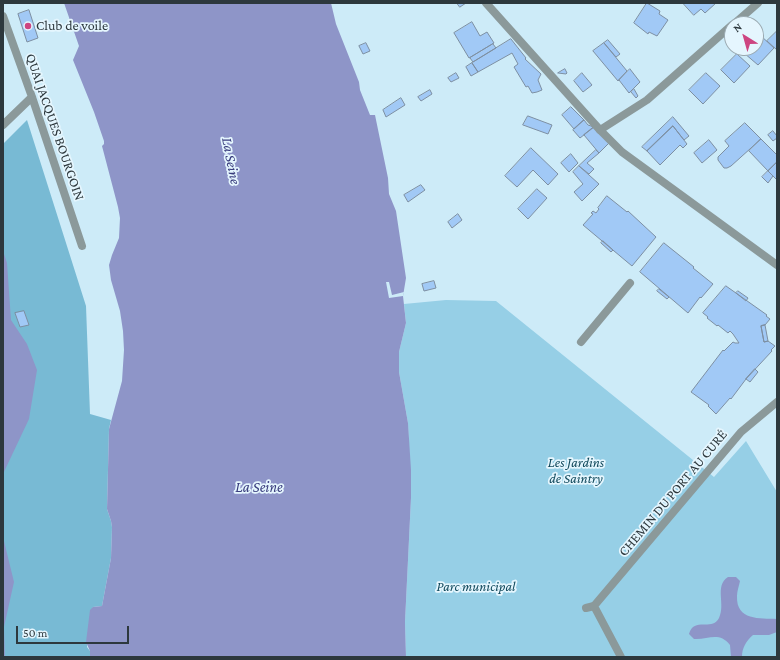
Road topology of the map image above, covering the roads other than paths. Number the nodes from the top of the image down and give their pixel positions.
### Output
1 (486, 3) edge
2 (758, 3) edge
3 (3, 16) edge
4 (743, 16) edge
5 (724, 33) edge
6 (32, 97) junction
7 (3, 125) edge
8 (600, 130) junction
9 (82, 246) dead end
10 (777, 265) edge
11 (630, 283) dead end
12 (581, 342) dead end
13 (777, 402) edge
14 (621, 657) edge

1 - 8 street
2 - 4 street
3 - 6 street, QUAI JACQUES BOURGOIN
5 - 8 street
6 - 7 street
6 - 9 street, QUAI JACQUES BOURGOIN
8 - 10 street
11 - 12 street
13 - 14 street, CHEMIN DU PORT AU CURÉ

